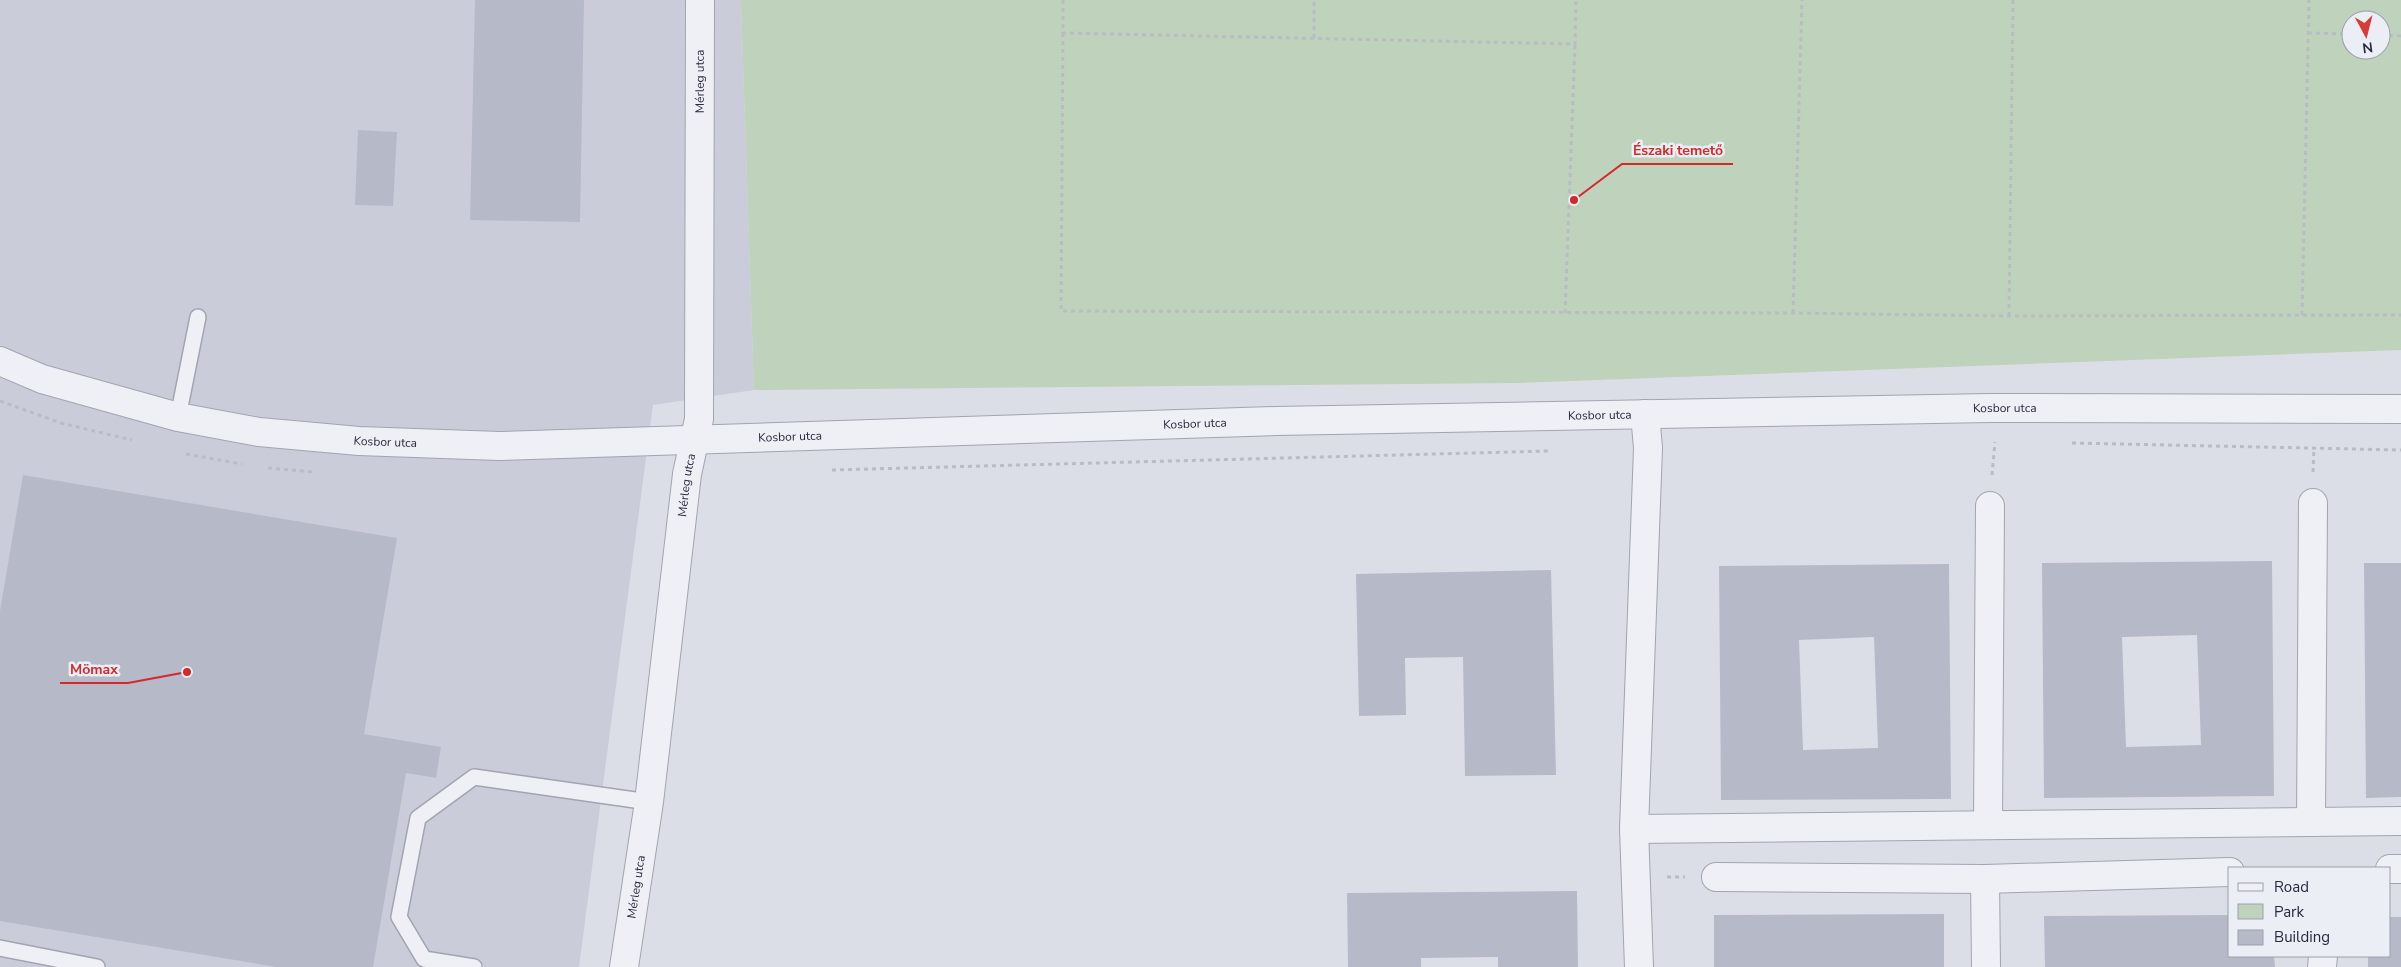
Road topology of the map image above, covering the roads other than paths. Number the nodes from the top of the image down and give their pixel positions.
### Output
1 (700, 0) edge
2 (198, 317) dead end
3 (0, 361) edge
4 (2401, 409) edge
5 (1645, 414) junction
6 (178, 417) junction
7 (695, 438) junction
8 (2313, 503) dead end
9 (1990, 506) dead end
10 (649, 802) junction
11 (2401, 821) edge
12 (2311, 822) junction
13 (1988, 825) junction
14 (1634, 829) junction
15 (2228, 872) edge
16 (1716, 878) road end
17 (1985, 879) junction
18 (0, 948) edge
19 (422, 963) edge
20 (97, 967) edge
21 (474, 967) edge
22 (624, 967) edge
23 (1639, 967) edge
24 (1986, 967) edge

1 - 7 street, Mérleg utca
2 - 6 lane
3 - 6 street, Kosbor utca
4 - 5 street, Kosbor utca
5 - 7 street, Kosbor utca
5 - 14 street
6 - 7 street, Kosbor utca
7 - 10 street, Mérleg utca
8 - 12 street
9 - 13 street
10 - 19 lane
10 - 22 street, Mérleg utca
11 - 12 street
12 - 13 street
13 - 14 street
14 - 23 street
15 - 17 street
16 - 17 street
17 - 24 street
18 - 20 lane
19 - 21 lane

